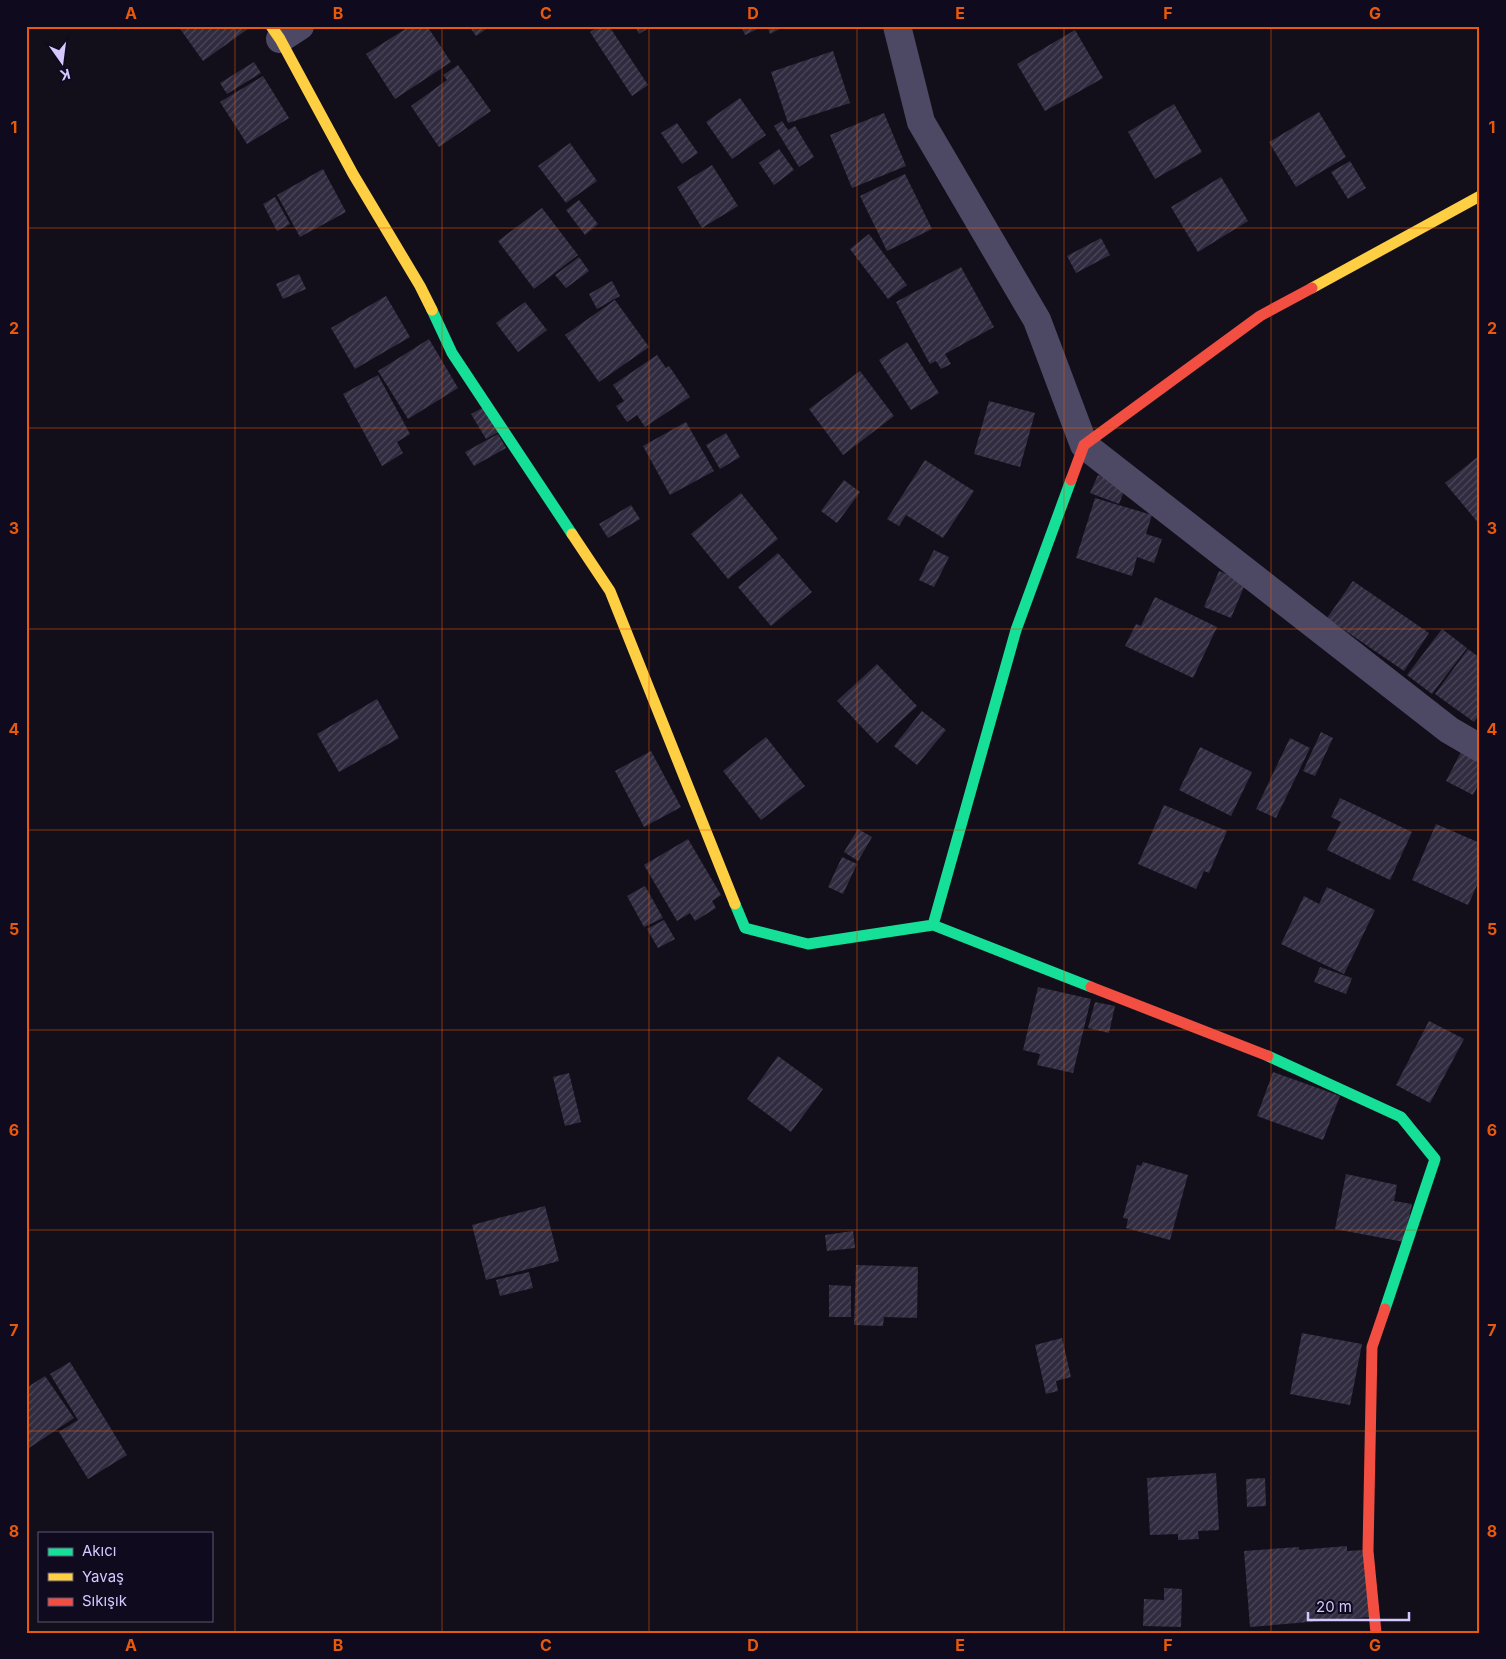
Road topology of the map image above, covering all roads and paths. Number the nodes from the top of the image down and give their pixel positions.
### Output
1 (897, 26) edge
2 (284, 31) edge
3 (1480, 196) edge
4 (1084, 445) junction
5 (1480, 748) edge
6 (933, 925) junction
7 (1376, 1633) edge

1 - 4 street
2 - 6 street
3 - 4 street
4 - 5 street
4 - 6 street
6 - 7 street

